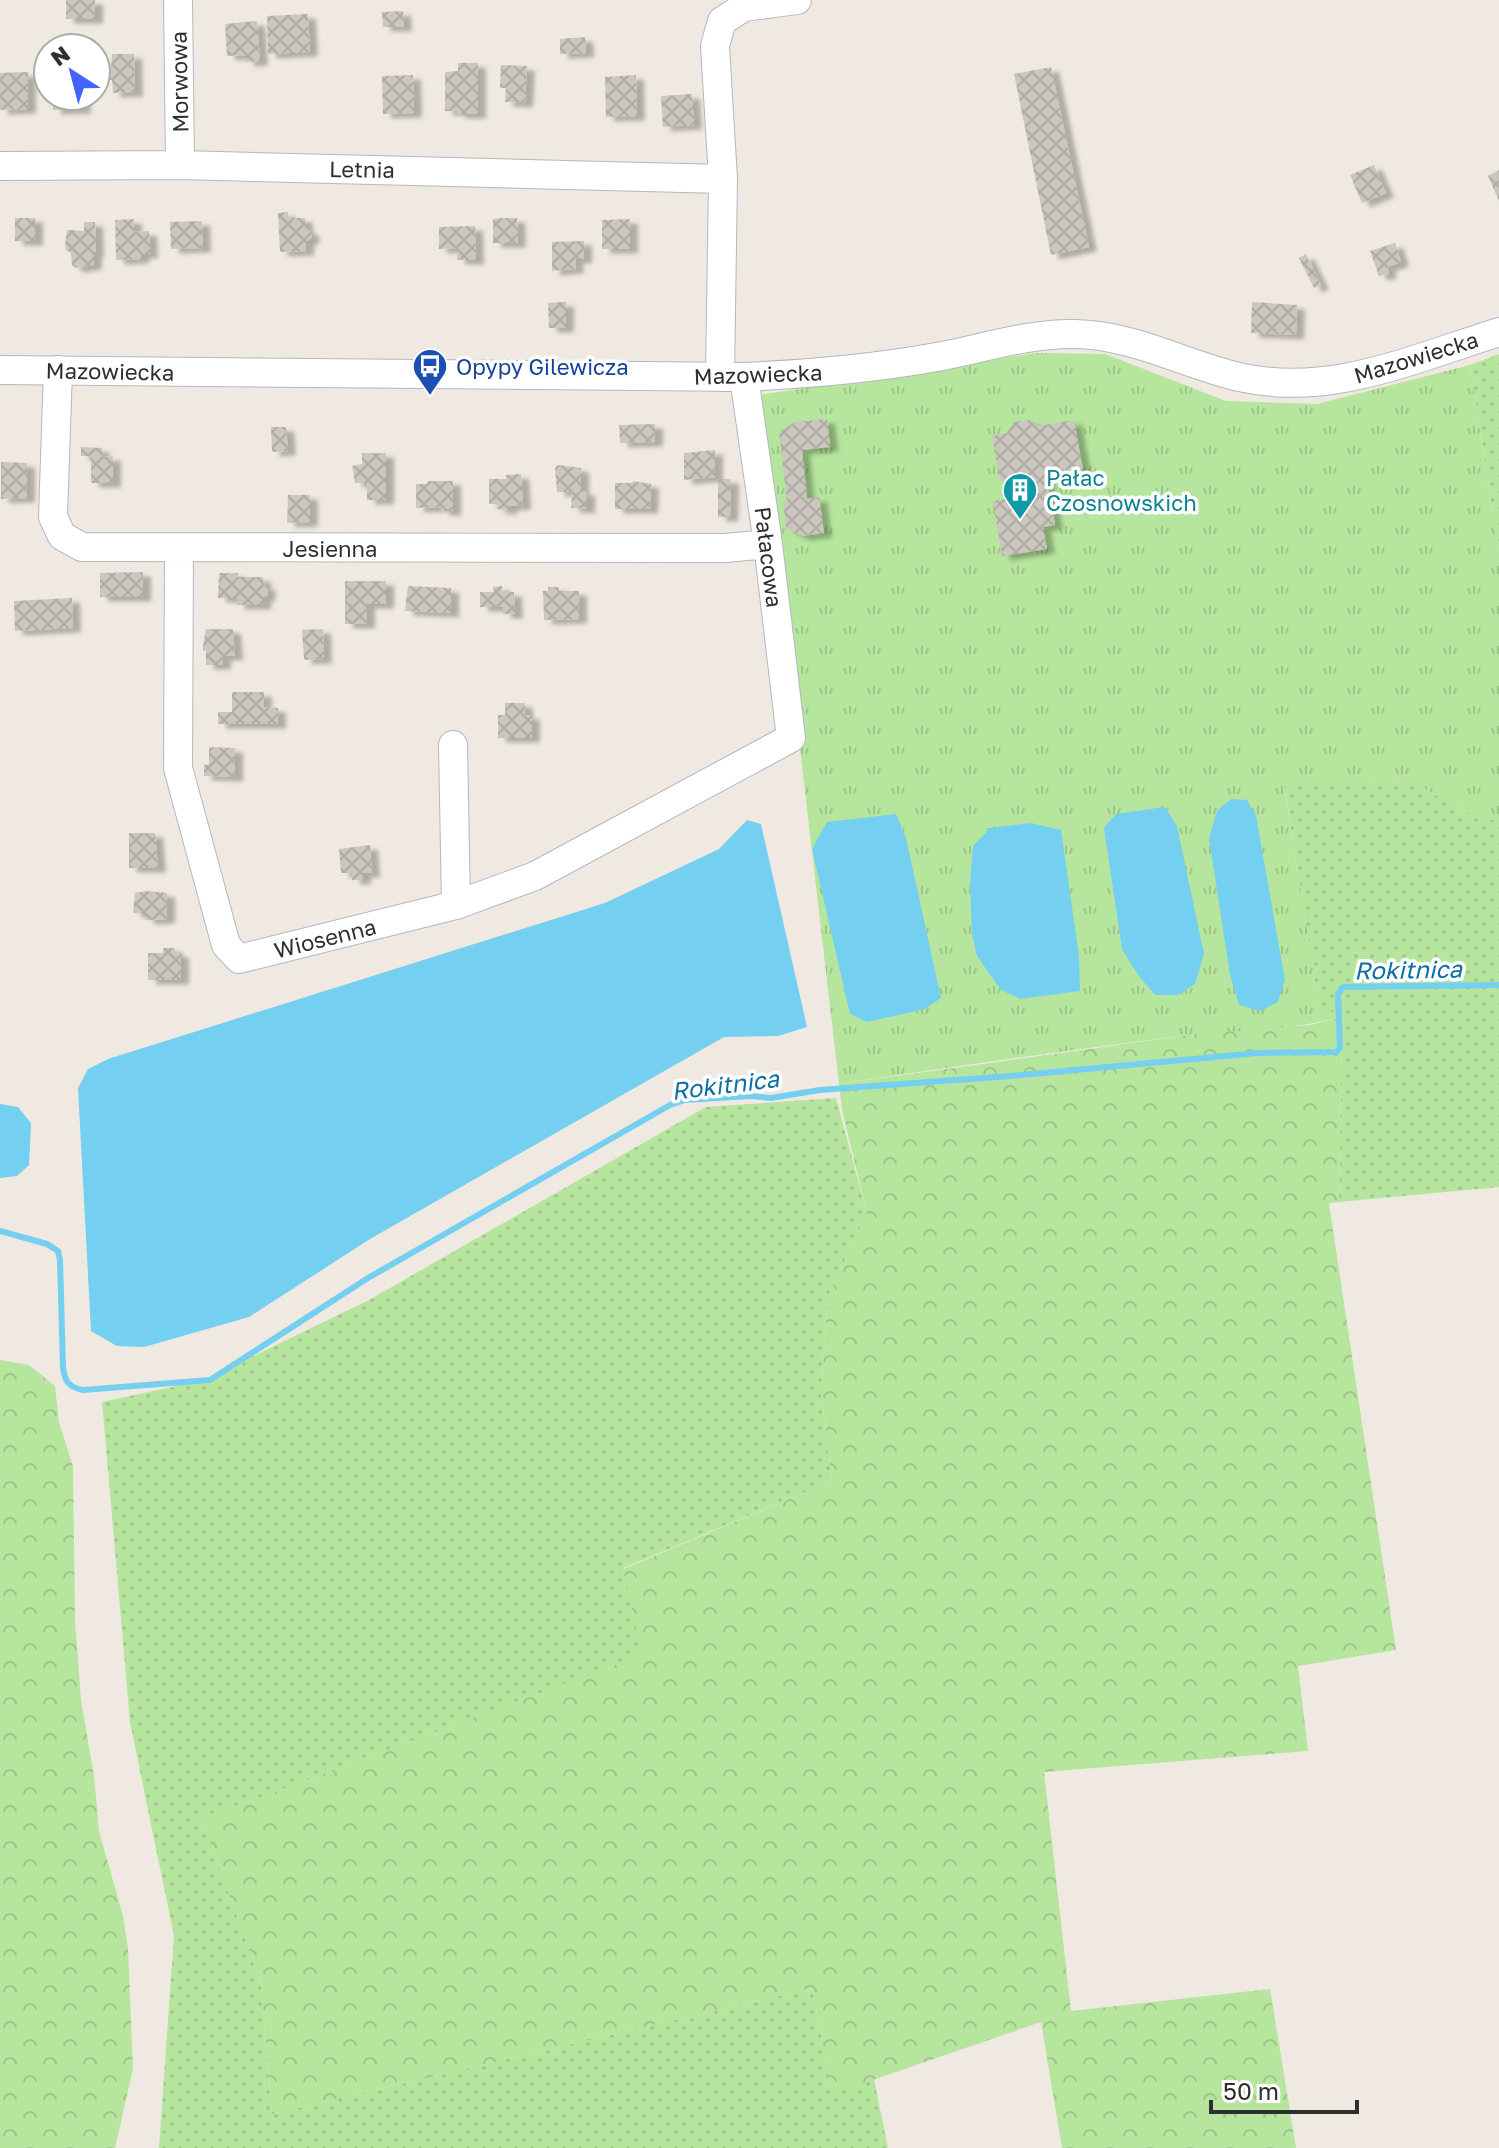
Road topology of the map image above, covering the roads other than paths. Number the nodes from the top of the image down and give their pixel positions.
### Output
1 (178, 0) edge
2 (797, 0) edge
3 (180, 165) junction
4 (0, 166) edge
5 (723, 179) junction
6 (1499, 332) edge
7 (0, 370) edge
8 (58, 370) junction
9 (732, 377) junction
10 (768, 544) junction
11 (179, 548) junction
12 (791, 738) joint
13 (453, 745) dead end
14 (456, 905) junction

1 - 3 street, Morwowa
2 - 5 street, Pałacowa
3 - 4 street, Letnia
3 - 5 street, Letnia
5 - 9 street, Pałacowa
6 - 9 street, Mazowiecka
7 - 8 street, Mazowiecka
8 - 9 street, Mazowiecka
8 - 11 street, Jesienna
9 - 10 street, Pałacowa
10 - 11 street, Jesienna
10 - 12 street, Pałacowa
11 - 14 street, Wiosenna
12 - 14 street, Wiosenna
13 - 14 street

